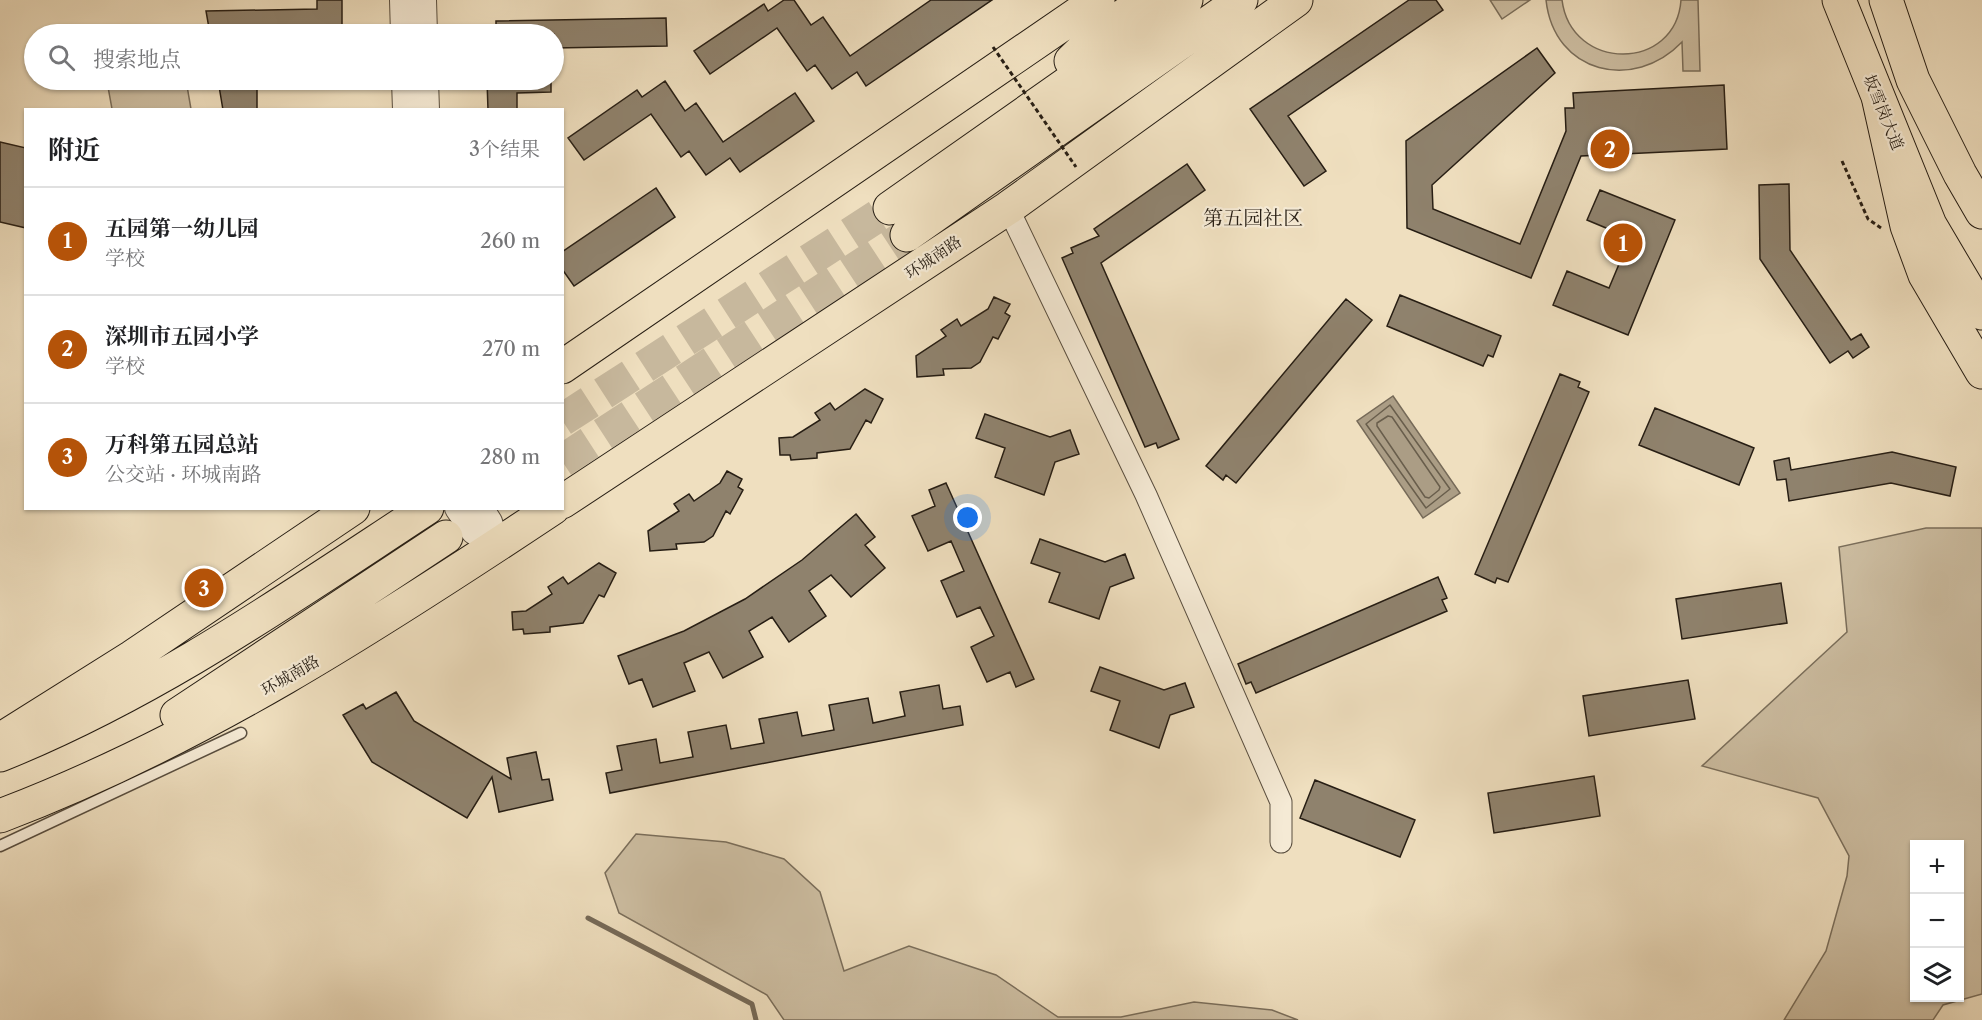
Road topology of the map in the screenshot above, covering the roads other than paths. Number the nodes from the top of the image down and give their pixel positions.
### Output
1 (403, 0) edge
2 (423, 0) edge
3 (1098, 0) edge
4 (1146, 0) edge
5 (1186, 0) edge
6 (1240, 0) edge
7 (1270, 0) edge
8 (1296, 0) edge
9 (1839, 0) edge
10 (1886, 0) edge
11 (404, 24) edge
12 (424, 24) edge
13 (405, 90) edge
14 (425, 90) edge
15 (1879, 101) junction
16 (1090, 106) junction
17 (406, 108) edge
18 (426, 108) edge
19 (1001, 131) junction
20 (1008, 208) junction
21 (1982, 212) edge
22 (1982, 313) edge
23 (564, 366) edge
24 (1982, 372) edge
25 (564, 501) edge
26 (350, 510) edge
27 (424, 510) edge
28 (481, 510) edge
29 (550, 510) edge
30 (452, 523) edge
31 (497, 546) junction
32 (241, 733) dead end
33 (0, 740) edge
34 (0, 755) edge
35 (5, 814) edge
36 (1281, 842) dead end
37 (0, 846) edge

1 - 11 street
2 - 12 street
3 - 23 main road
4 - 19 main road
5 - 19 main road, 环城南路
6 - 16 main road, 环城南路
7 - 16 main road
8 - 20 main road, 环城南路
9 - 15 main road, 坂雪岗大道
10 - 21 main road
13 - 17 street
14 - 18 street
15 - 22 main road, 坂雪岗大道
15 - 24 main road
16 - 19 main road, 环城南路
20 - 25 main road, 环城南路
20 - 36 street
26 - 33 main road
27 - 34 main road
28 - 31 street
29 - 31 main road, 环城南路
30 - 31 street
30 - 35 main road, 环城南路
31 - 35 main road, 环城南路
32 - 37 lane

